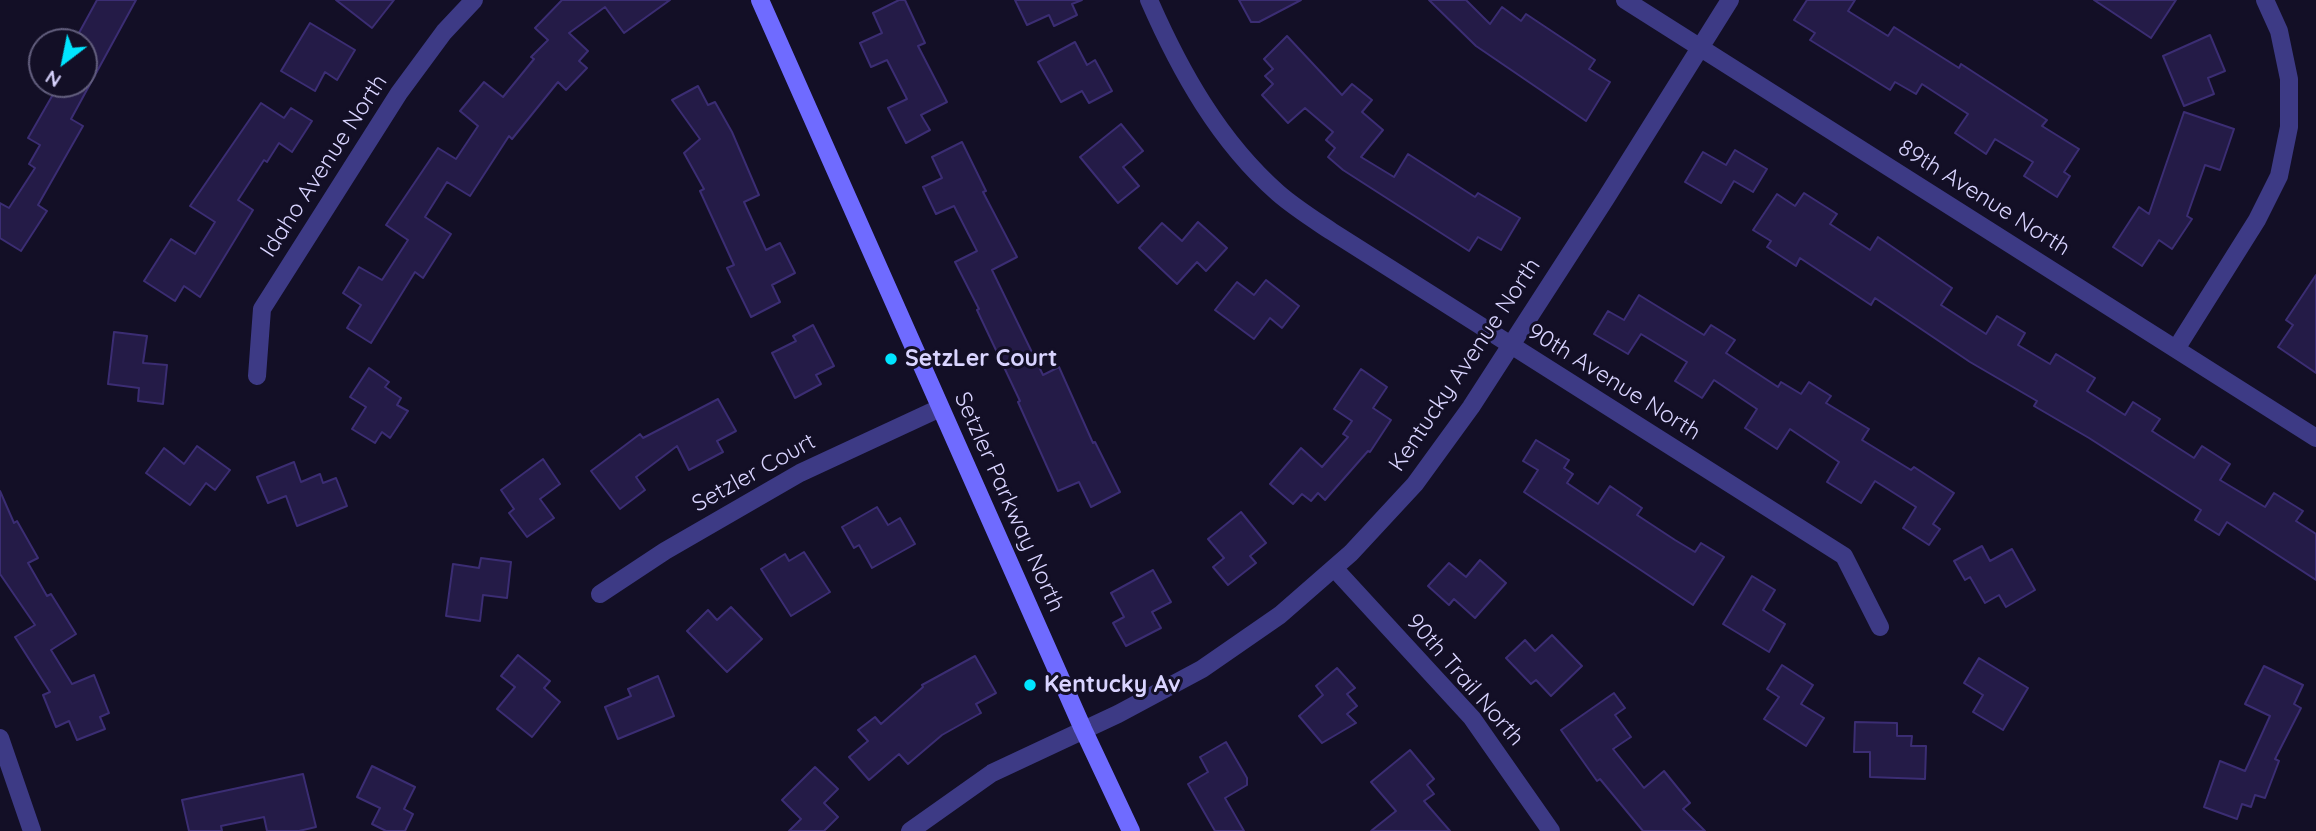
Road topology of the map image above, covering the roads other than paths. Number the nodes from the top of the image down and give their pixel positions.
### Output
1 (474, 0) edge
2 (760, 0) edge
3 (1149, 0) edge
4 (1625, 0) edge
5 (1730, 0) edge
6 (2265, 0) edge
7 (1700, 48) junction
8 (1511, 346) junction
9 (2176, 349) junction
10 (257, 376) dead end
11 (940, 408) junction
12 (2316, 438) edge
13 (1334, 568) junction
14 (600, 594) dead end
15 (1880, 627) dead end
16 (1083, 729) junction
17 (0, 738) edge
18 (32, 831) edge
19 (910, 831) edge
20 (1131, 831) edge
21 (1551, 831) edge

1 - 10 street, Idaho Avenue North
2 - 11 street, Setzler Parkway North
3 - 8 street, 90th Avenue North
4 - 7 street, 89th Avenue North
5 - 7 street, Kentucky Avenue North
6 - 9 street
7 - 8 street, Kentucky Avenue North
7 - 9 street, 89th Avenue North
8 - 13 street, Kentucky Avenue North
8 - 15 street, 90th Avenue North
9 - 12 street, 89th Avenue North
11 - 14 street, Setzler Court
11 - 16 street, Setzler Parkway North
13 - 16 street, Kentucky Avenue North
13 - 21 street, 90th Trail North
16 - 19 street, Kentucky Avenue North
16 - 20 street, Setzler Parkway North
17 - 18 street

